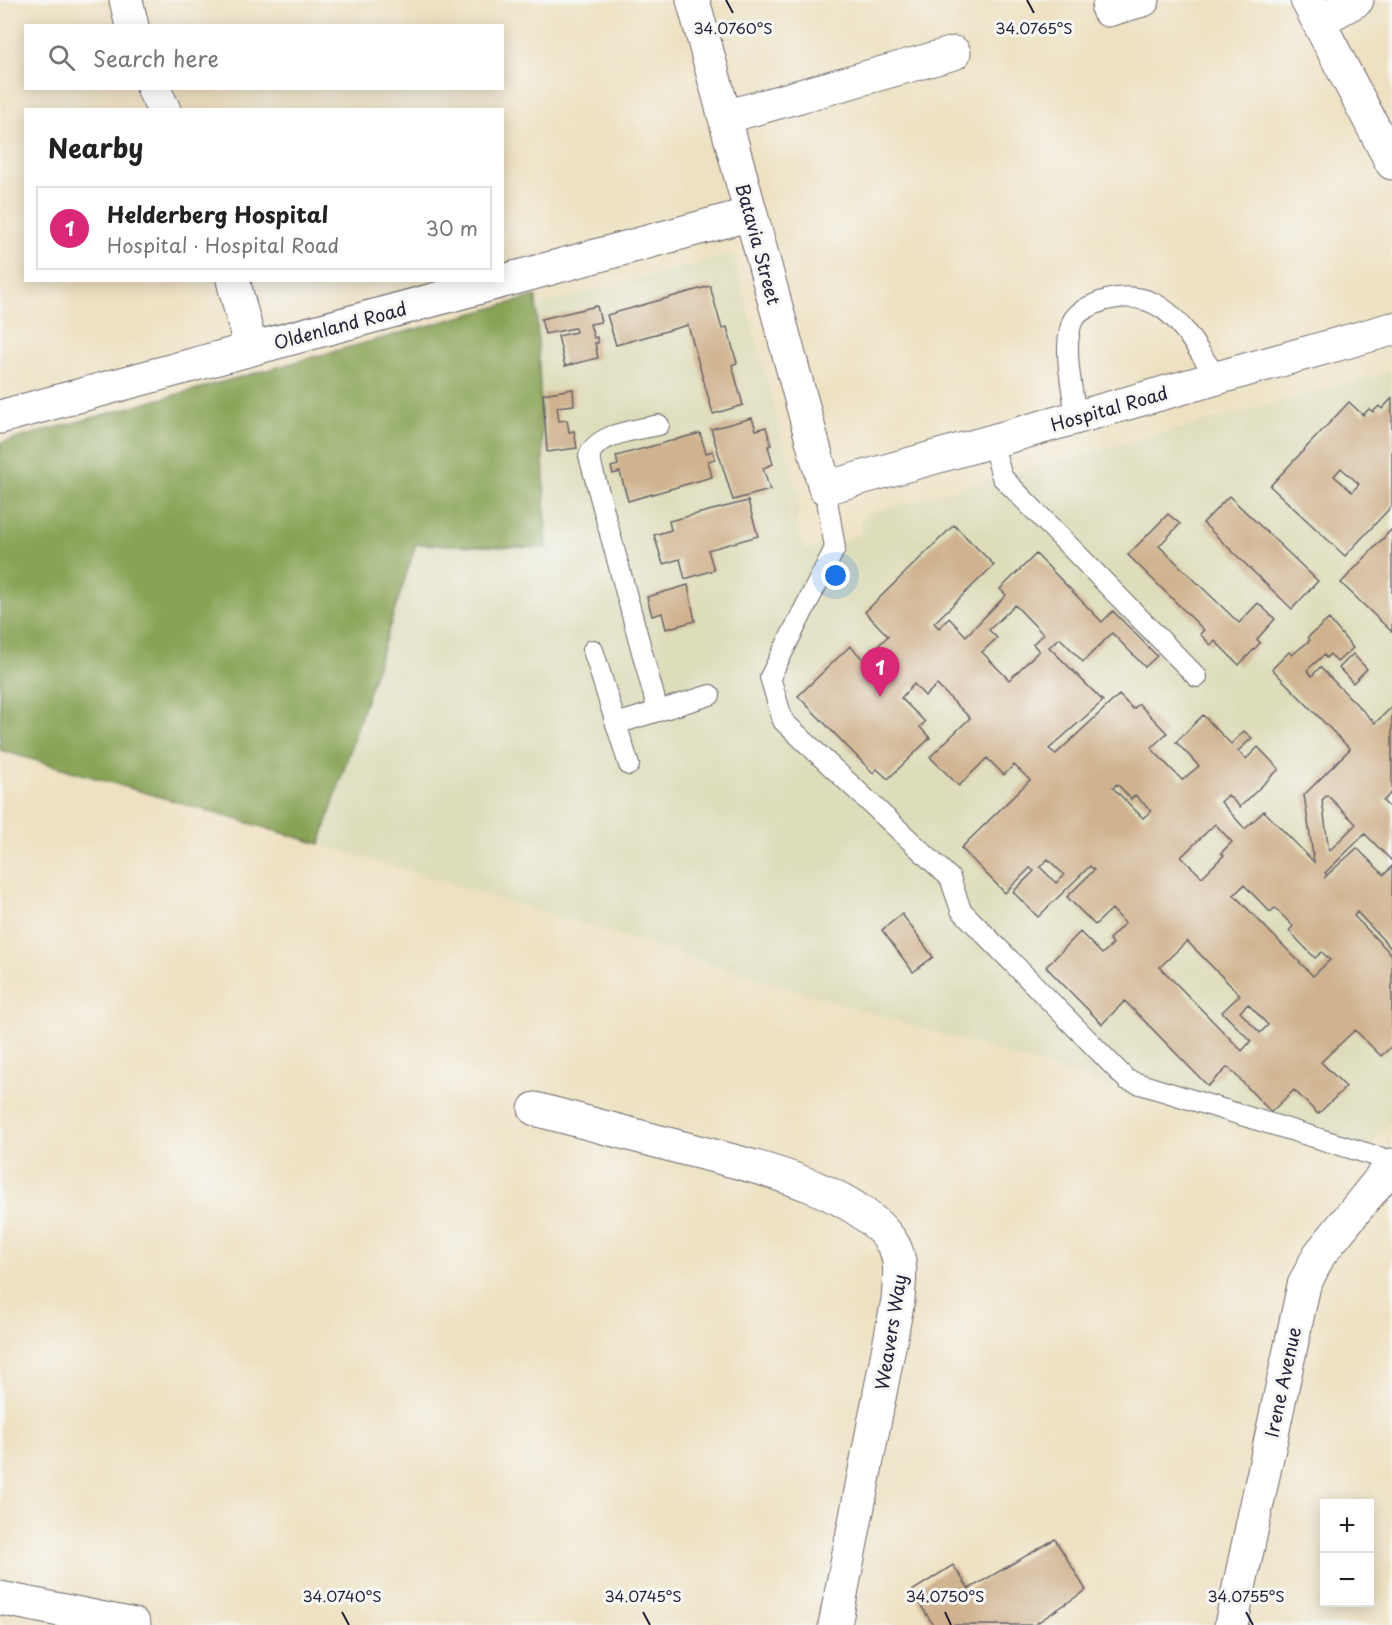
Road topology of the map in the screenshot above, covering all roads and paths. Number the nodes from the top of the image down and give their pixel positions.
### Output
1 (126, 0) edge
2 (693, 0) edge
3 (1143, 0) edge
4 (1357, 0) edge
5 (1108, 10) dead end
6 (1313, 11) edge
7 (132, 24) edge
8 (954, 54) dead end
9 (154, 90) edge
10 (163, 108) edge
11 (725, 117) junction
12 (1392, 163) edge
13 (751, 214) junction
14 (504, 281) edge
15 (234, 282) edge
16 (499, 282) edge
17 (1392, 329) edge
18 (251, 349) junction
19 (1217, 378) junction
20 (0, 417) edge
21 (1076, 418) junction
22 (659, 425) dead end
23 (992, 441) junction
24 (825, 488) junction
25 (593, 650) dead end
26 (1197, 677) dead end
27 (710, 695) dead end
28 (657, 711) junction
29 (616, 724) junction
30 (629, 765) dead end
31 (535, 1109) dead end
32 (1392, 1163) edge
33 (0, 1598) edge
34 (134, 1625) edge
35 (835, 1625) edge
36 (1231, 1625) edge

1 - 7 street
2 - 11 street, Batavia Street
3 - 5 street
4 - 6 street
6 - 12 street
8 - 11 street
9 - 10 street
11 - 13 street, Batavia Street
13 - 14 street, Oldenland Road
13 - 24 street, Batavia Street
15 - 18 street
16 - 18 street, Oldenland Road
17 - 19 street, Hospital Road
18 - 20 street, Oldenland Road
19 - 21 street, Hospital Road
19 - 21 lane
21 - 23 street, Hospital Road
22 - 28 lane
23 - 24 street, Hospital Road
23 - 26 lane
24 - 32 lane
25 - 29 lane
27 - 28 lane
28 - 29 lane
29 - 30 lane
31 - 35 street, Weavers Way
32 - 36 street, Irene Avenue
33 - 34 street

